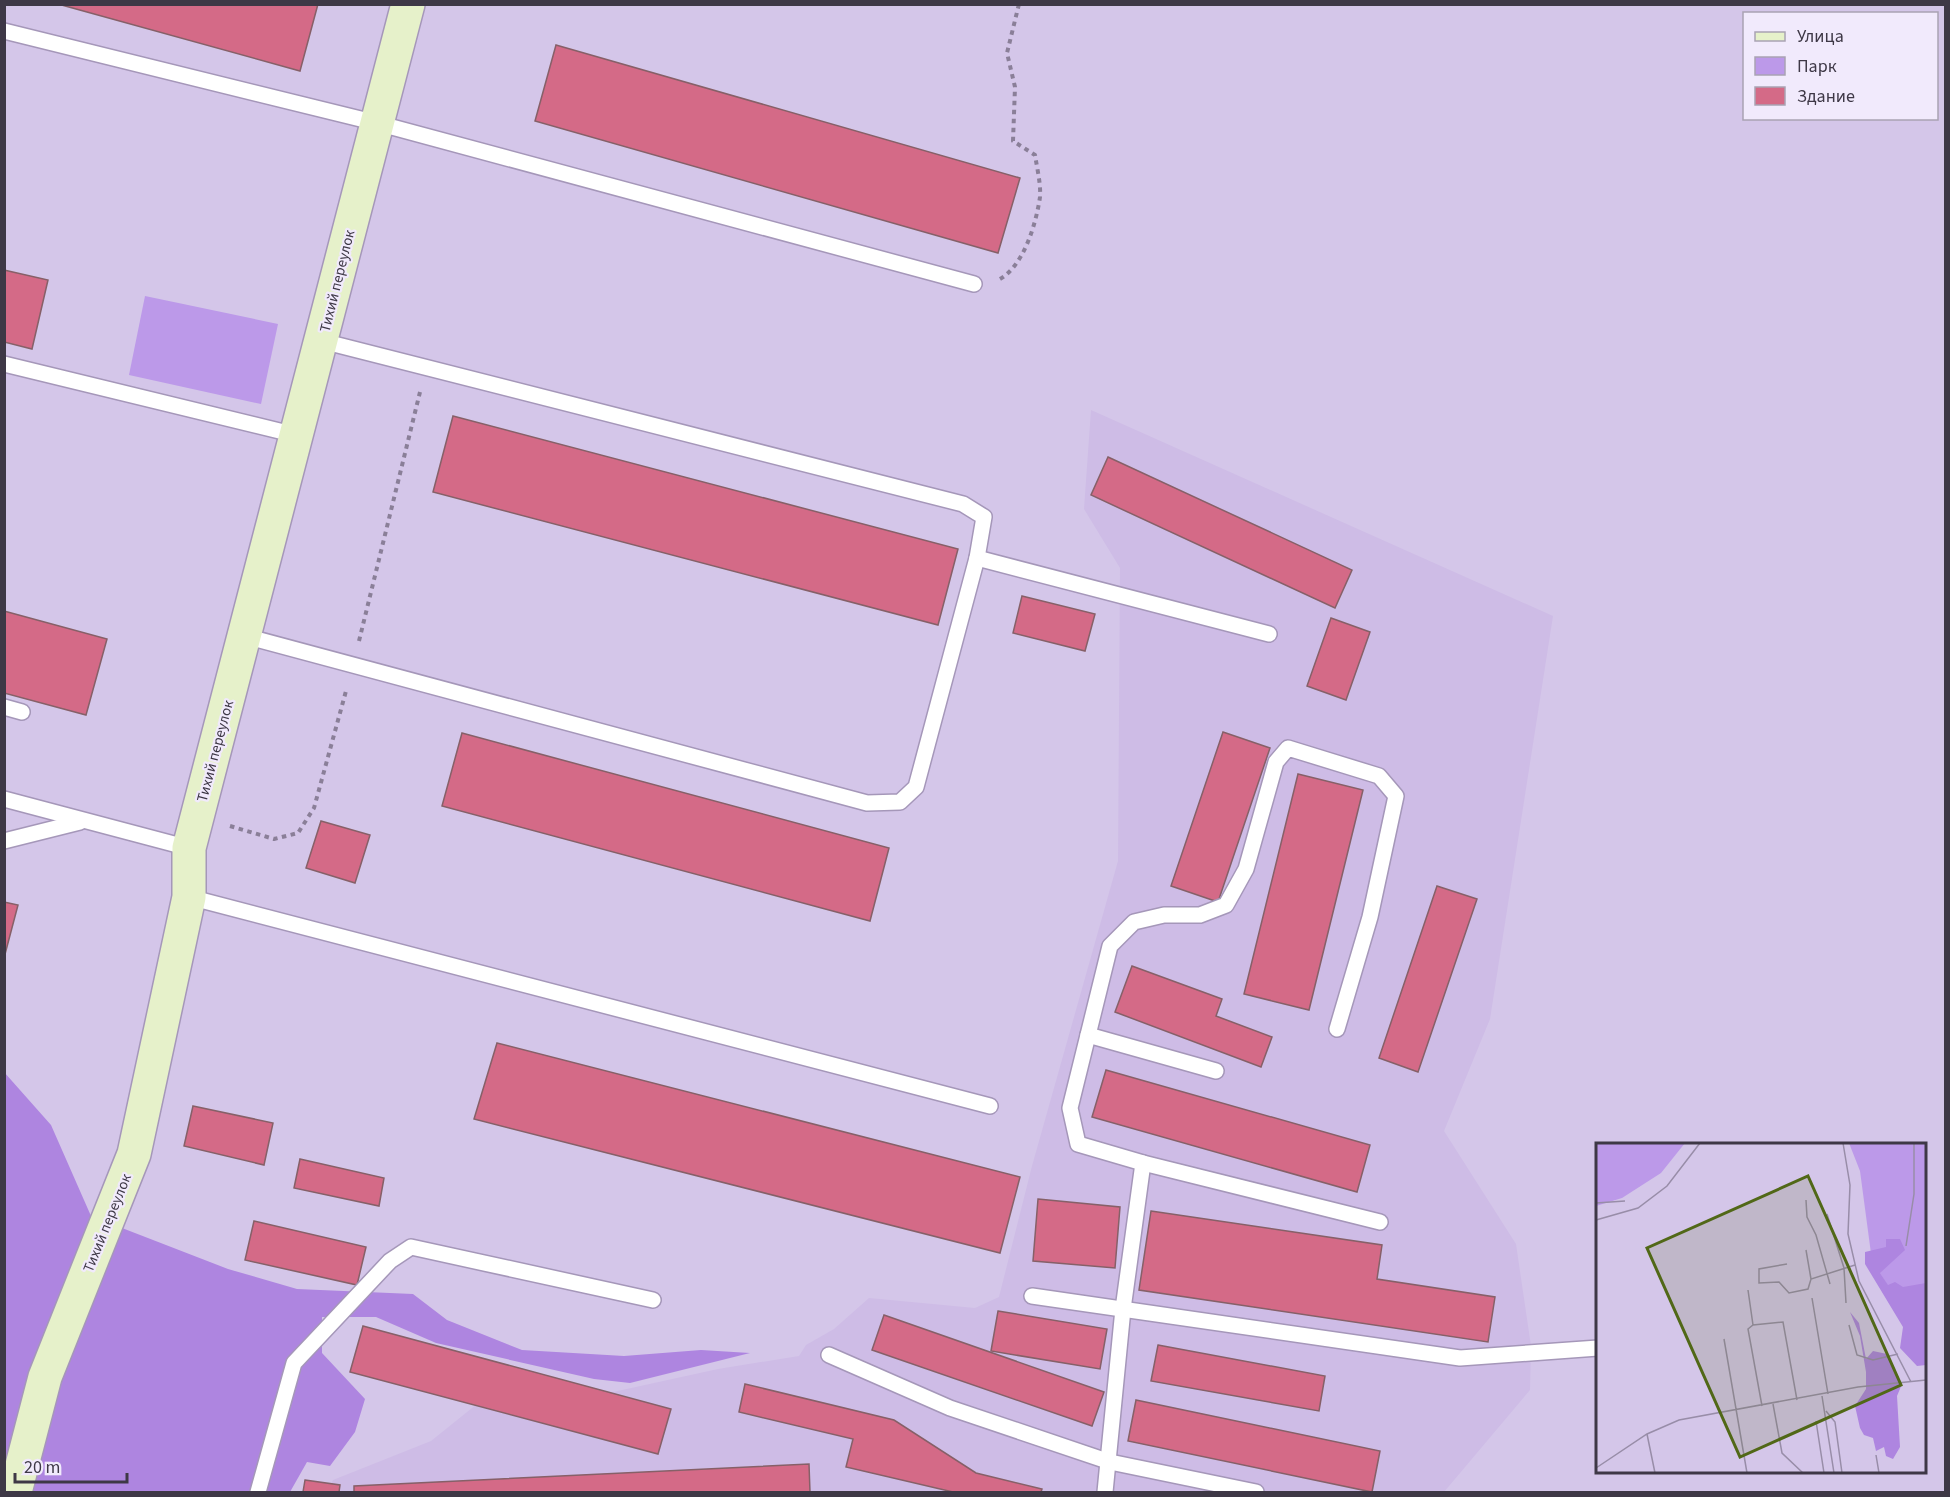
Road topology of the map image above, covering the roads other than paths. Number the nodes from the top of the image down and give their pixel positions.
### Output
1 (408, 4) edge
2 (4, 32) edge
3 (377, 123) junction
4 (974, 284) road end
5 (322, 341) junction
6 (4, 364) edge
7 (296, 435) junction
8 (977, 558) junction
9 (1269, 634) dead end
10 (244, 636) junction
11 (4, 707) edge
12 (22, 712) dead end
13 (4, 799) edge
14 (83, 821) junction
15 (4, 841) edge
16 (189, 848) junction
17 (189, 897) junction
18 (1337, 1029) dead end
19 (1088, 1035) junction
20 (1216, 1071) dead end
21 (990, 1106) dead end
22 (1143, 1163) junction
23 (1380, 1222) dead end
24 (1032, 1296) dead end
25 (652, 1300) dead end
26 (1123, 1309) junction
27 (1596, 1348) edge
28 (830, 1355) dead end
29 (1110, 1462) junction
30 (15, 1492) edge
31 (258, 1492) edge
32 (1105, 1492) edge
33 (1256, 1492) edge

1 - 3 street, Тихий переулок
2 - 3 lane
3 - 4 lane
3 - 5 street, Тихий переулок
5 - 7 street, Тихий переулок
5 - 8 lane
6 - 7 lane
7 - 10 street, Тихий переулок
8 - 9 lane
8 - 10 lane
10 - 16 street, Тихий переулок
11 - 12 lane
13 - 14 lane
14 - 15 lane
14 - 16 lane
16 - 17 street, Тихий переулок
17 - 21 lane
17 - 30 street, Тихий переулок
18 - 19 lane
19 - 20 lane
19 - 22 lane
22 - 23 lane
22 - 26 lane
24 - 26 lane
25 - 31 lane
26 - 27 lane
26 - 29 lane
28 - 29 lane
29 - 32 lane
29 - 33 lane

